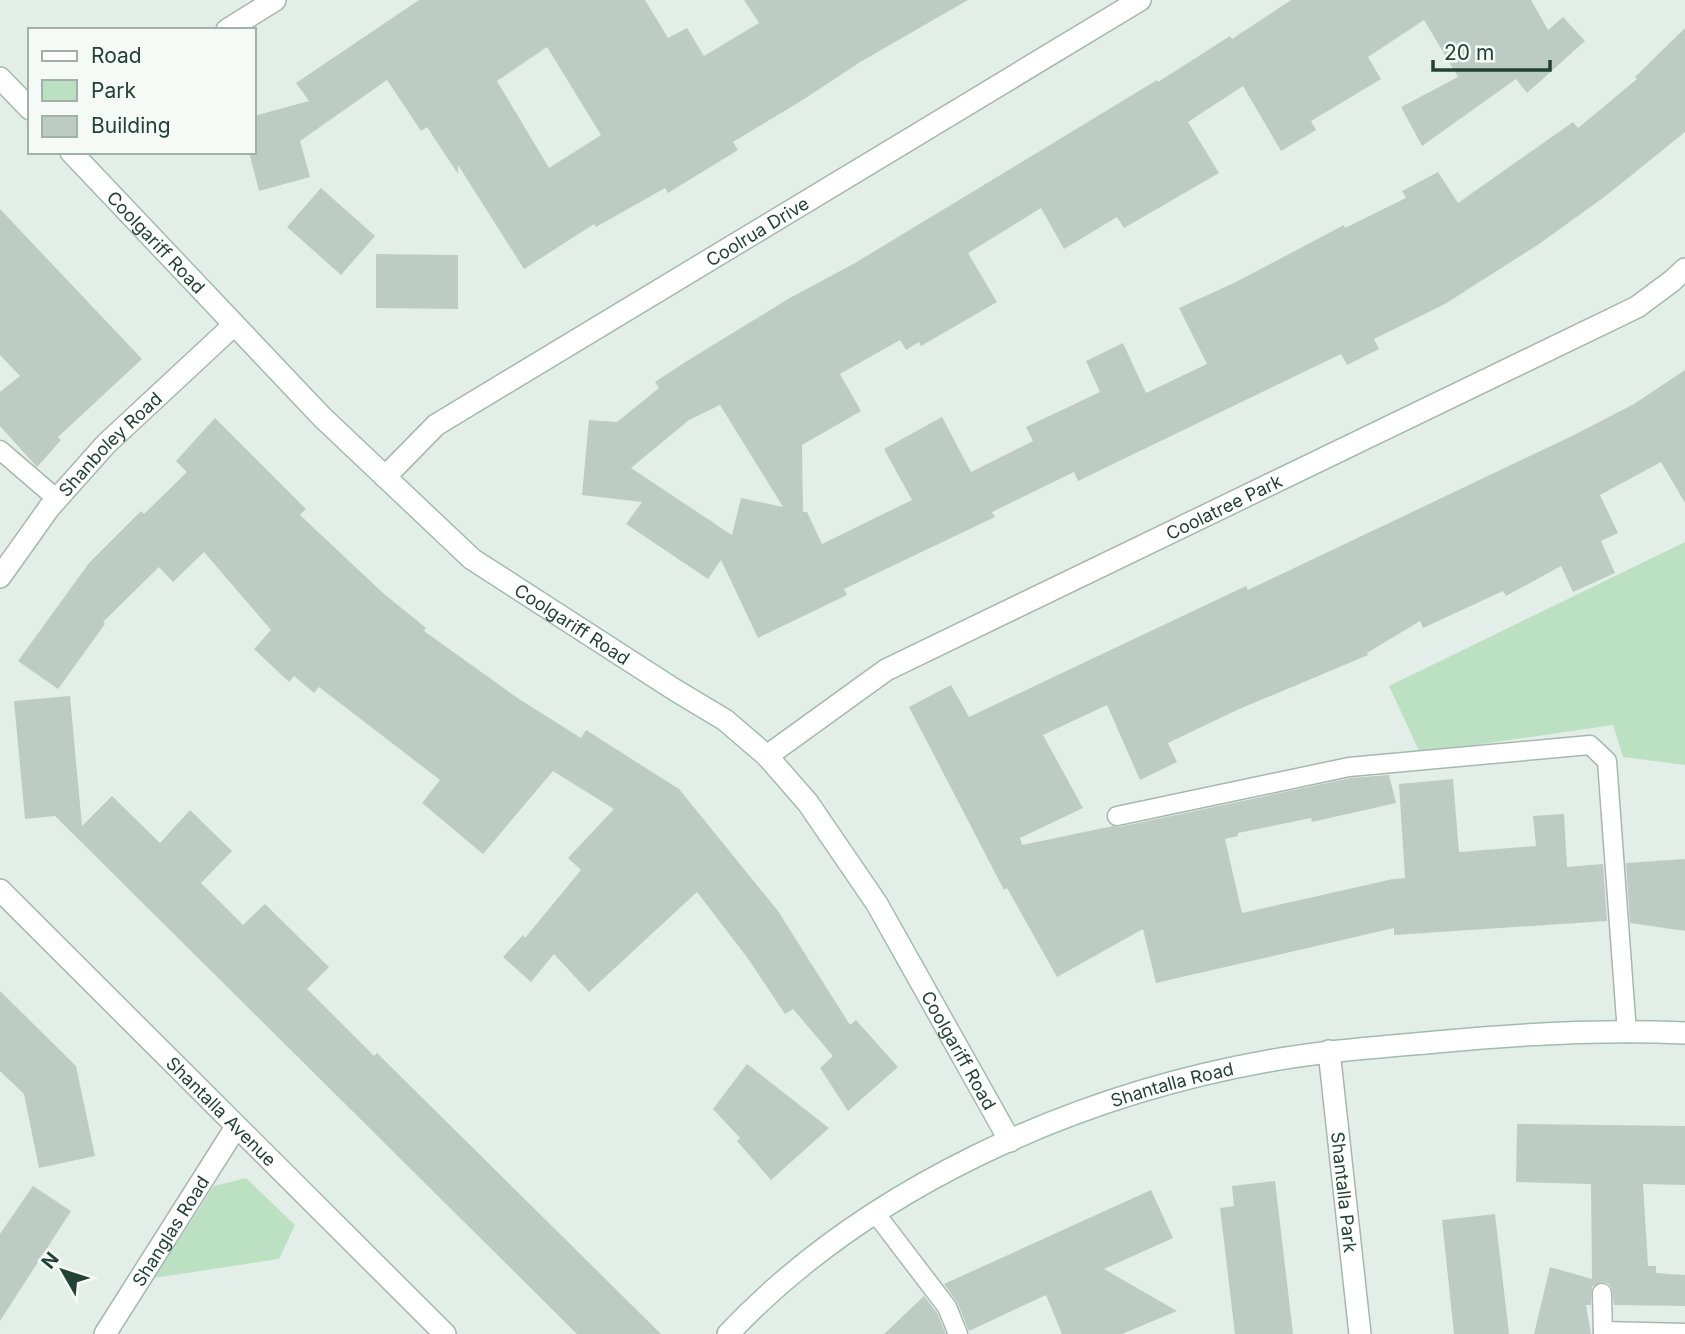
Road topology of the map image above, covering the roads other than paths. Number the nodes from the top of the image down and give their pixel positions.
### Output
1 (275, 0) edge
2 (1140, 0) edge
3 (230, 28) edge
4 (0, 78) edge
5 (28, 107) edge
6 (73, 154) edge
7 (1685, 269) edge
8 (234, 325) junction
9 (0, 450) edge
10 (385, 477) junction
11 (57, 499) junction
12 (0, 577) edge
13 (767, 756) junction
14 (1117, 816) dead end
15 (0, 890) edge
16 (1627, 1033) junction
17 (1685, 1033) edge
18 (1329, 1051) junction
19 (236, 1127) junction
20 (1010, 1141) junction
21 (876, 1214) junction
22 (1602, 1293) dead end
23 (1603, 1332) edge
24 (1685, 1333) edge
25 (106, 1334) edge
26 (444, 1334) edge
27 (728, 1334) edge
28 (958, 1334) edge
29 (1360, 1334) edge

1 - 3 street
2 - 10 street, Coolrua Drive
4 - 5 street
6 - 8 street, Coolgariff Road
7 - 13 street, Coolatree Park
8 - 10 street, Coolgariff Road
8 - 11 street, Shanboley Road
9 - 11 lane
10 - 13 street, Coolgariff Road
11 - 12 street, Shanboley Road
13 - 20 street, Coolgariff Road
14 - 16 lane
15 - 19 street, Shantalla Avenue
16 - 17 street, Shantalla Road
16 - 18 street, Shantalla Road
18 - 20 street, Shantalla Road
18 - 29 street, Shantalla Park
19 - 25 street, Shanglas Road
19 - 26 street, Shantalla Avenue
20 - 21 street, Shantalla Road
21 - 27 street, Shantalla Road
21 - 28 lane
22 - 23 lane
23 - 24 lane

